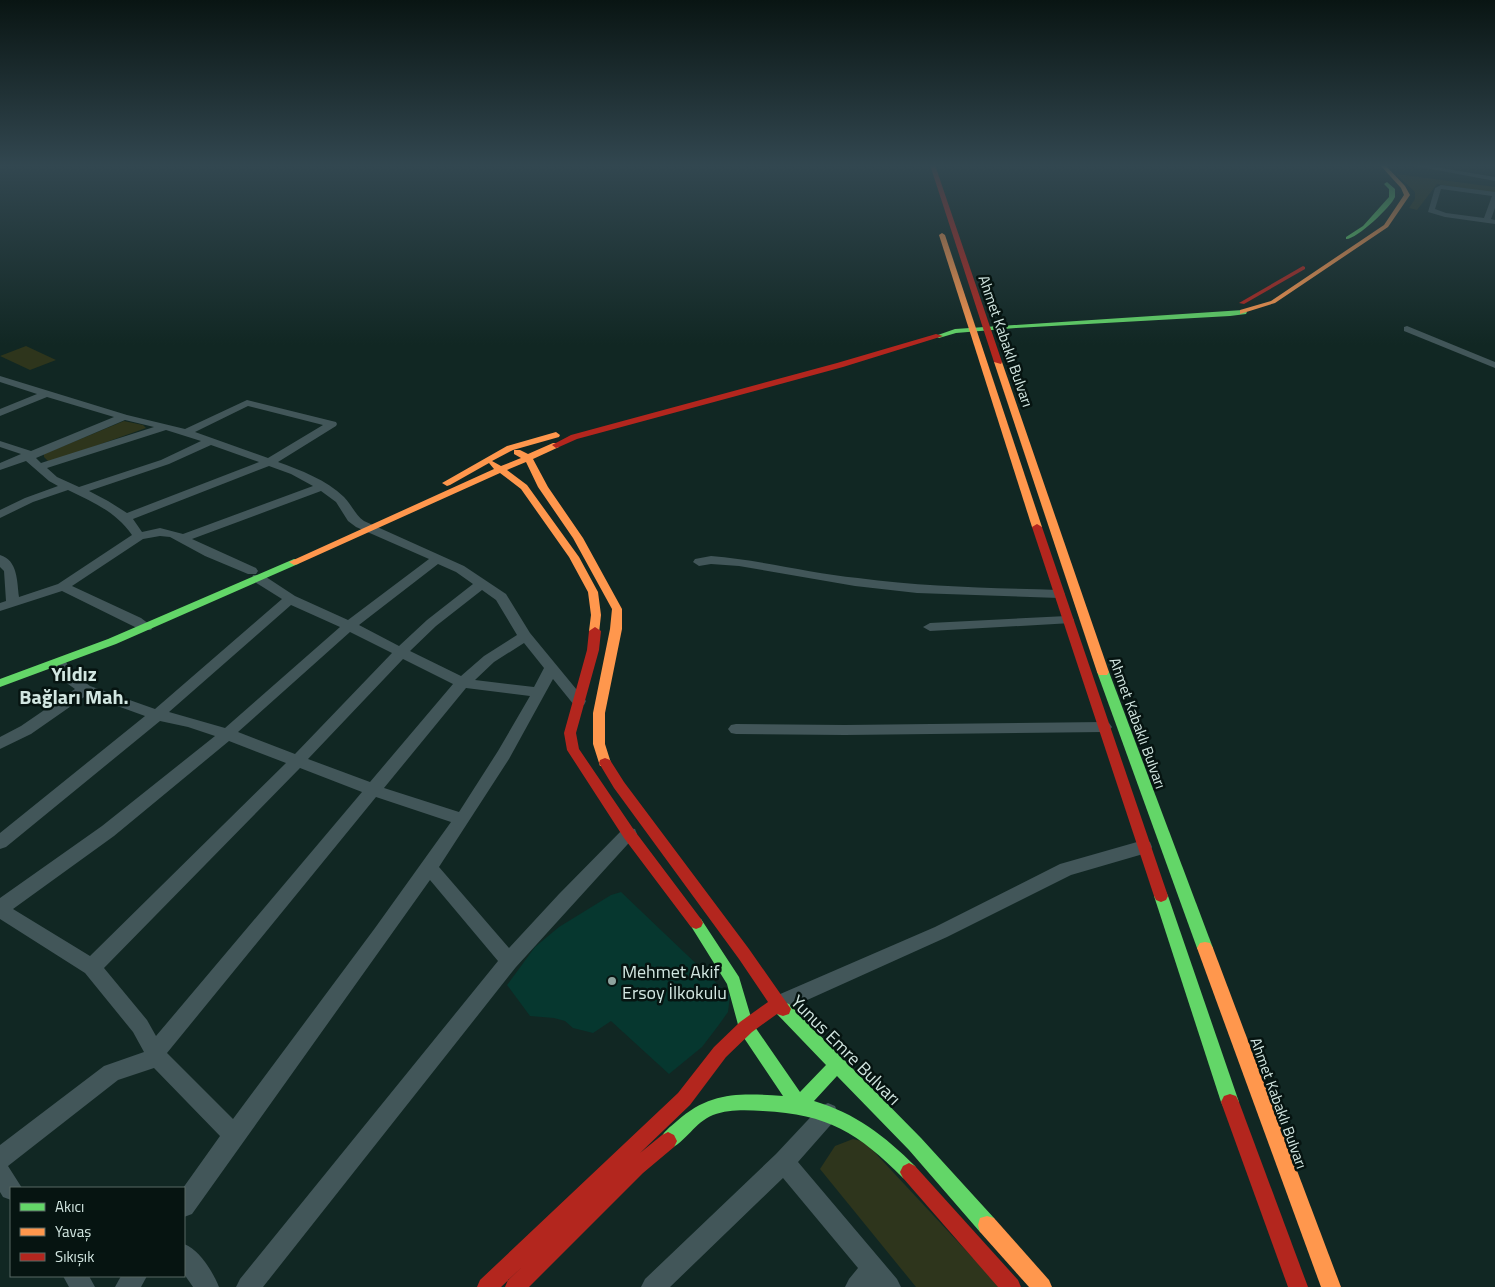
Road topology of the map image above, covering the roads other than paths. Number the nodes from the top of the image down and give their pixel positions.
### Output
1 (952, 225) edge
2 (1367, 225) edge
3 (1387, 225) edge
4 (940, 227) dead end
5 (970, 324) junction
6 (984, 324) junction
7 (1407, 329) dead end
8 (978, 345) junction
9 (877, 354) junction
10 (1495, 365) edge
11 (0, 379) edge
12 (47, 393) junction
13 (0, 413) edge
14 (124, 417) junction
15 (162, 428) junction
16 (186, 432) junction
17 (210, 441) junction
18 (0, 444) edge
19 (510, 448) junction
20 (31, 456) junction
21 (528, 458) junction
22 (486, 460) junction
23 (270, 462) junction
24 (39, 467) junction
25 (0, 468) edge
26 (503, 470) junction
27 (66, 486) junction
28 (322, 487) junction
29 (79, 491) junction
30 (0, 514) edge
31 (126, 518) junction
32 (365, 526) junction
33 (139, 536) junction
34 (182, 539) junction
35 (0, 559) edge
36 (437, 559) junction
37 (699, 562) dead end
38 (255, 575) junction
39 (482, 584) junction
40 (63, 588) junction
41 (1059, 594) junction
42 (290, 599) junction
43 (13, 603) junction
44 (0, 607) edge
45 (1067, 620) junction
46 (141, 624) junction
47 (349, 626) junction
48 (930, 627) dead end
49 (525, 636) junction
50 (399, 652) junction
51 (60, 663) junction
52 (551, 667) junction
53 (0, 674) edge
54 (0, 683) edge
55 (462, 683) junction
56 (85, 690) junction
57 (539, 692) junction
58 (579, 701) junction
59 (157, 715) junction
60 (1104, 727) junction
61 (736, 729) dead end
62 (227, 734) junction
63 (0, 744) edge
64 (297, 762) junction
65 (373, 790) junction
66 (462, 819) junction
67 (629, 834) junction
68 (0, 842) edge
69 (1144, 846) junction
70 (429, 867) junction
71 (0, 909) edge
72 (508, 961) junction
73 (92, 967) junction
74 (778, 1004) junction
75 (746, 1027) junction
76 (156, 1055) junction
77 (838, 1065) junction
78 (799, 1105) junction
79 (828, 1113) junction
80 (233, 1134) junction
81 (0, 1159) edge
82 (784, 1162) junction
83 (0, 1174) edge
84 (10, 1188) edge
85 (185, 1205) edge
86 (185, 1256) edge
87 (874, 1269) junction
88 (207, 1287) edge
89 (248, 1287) edge
90 (487, 1287) edge
91 (516, 1287) edge
92 (653, 1287) edge
93 (857, 1287) edge
94 (889, 1287) edge
95 (1011, 1287) edge
96 (1042, 1287) edge
97 (1298, 1287) edge
98 (1331, 1287) edge

1 - 6 street, Ahmet Kabaklı Bulvarı
2 - 6 street
3 - 6 street
4 - 5 street, Ahmet Kabaklı Bulvarı
5 - 6 street
5 - 8 street, Ahmet Kabaklı Bulvarı
5 - 9 street
5 - 19 street
6 - 98 street, Ahmet Kabaklı Bulvarı
7 - 10 street
8 - 9 street
8 - 41 street, Ahmet Kabaklı Bulvarı
9 - 21 street
11 - 12 street
12 - 13 street
12 - 14 street
14 - 15 street
14 - 20 street
15 - 16 street
15 - 24 street
16 - 17 street
16 - 23 street
17 - 23 street
17 - 29 street
18 - 20 street
19 - 21 street
19 - 22 street
20 - 24 street
20 - 25 street
21 - 26 street
21 - 74 street
22 - 26 street
22 - 32 street
23 - 28 street
23 - 31 street
24 - 27 street
26 - 32 street
26 - 58 street
27 - 29 street
27 - 30 street
28 - 32 street
28 - 34 street
29 - 31 street
31 - 33 street
32 - 36 street
32 - 38 street
33 - 34 street
33 - 40 street
34 - 38 street
35 - 43 street
36 - 39 street
36 - 47 street
37 - 41 street
38 - 42 street
38 - 46 street
39 - 49 street
39 - 50 street
40 - 43 street
40 - 46 street
41 - 45 street, Ahmet Kabaklı Bulvarı
42 - 47 street
42 - 59 street
43 - 44 street
45 - 48 street
45 - 60 street, Ahmet Kabaklı Bulvarı
46 - 51 street
46 - 53 street
47 - 50 street
47 - 62 street
49 - 52 street
49 - 55 street
50 - 55 street
50 - 64 street
51 - 54 street
51 - 56 street
52 - 57 street
52 - 58 street
55 - 57 street
55 - 65 street
56 - 59 street
56 - 63 street
57 - 66 street
58 - 67 street
59 - 62 street
59 - 68 street
60 - 61 street
60 - 69 street, Ahmet Kabaklı Bulvarı
62 - 64 street
62 - 71 street
64 - 65 street
64 - 73 street
65 - 66 street
65 - 76 street
66 - 70 street
67 - 72 street
67 - 75 street
69 - 74 street
69 - 97 street, Ahmet Kabaklı Bulvarı
70 - 72 street
70 - 80 street
71 - 73 street
72 - 89 street
73 - 76 street
74 - 75 street, Yunus Emre Bulvarı
74 - 77 street, Yunus Emre Bulvarı
75 - 78 street
75 - 90 street, Yunus Emre Bulvarı
76 - 80 street
76 - 81 street
77 - 78 street
77 - 96 street, Yunus Emre Bulvarı
78 - 79 street
78 - 91 street
79 - 82 street
79 - 95 street
80 - 85 street
82 - 87 street
82 - 92 street
83 - 84 street
86 - 88 street
87 - 93 street
87 - 94 street

